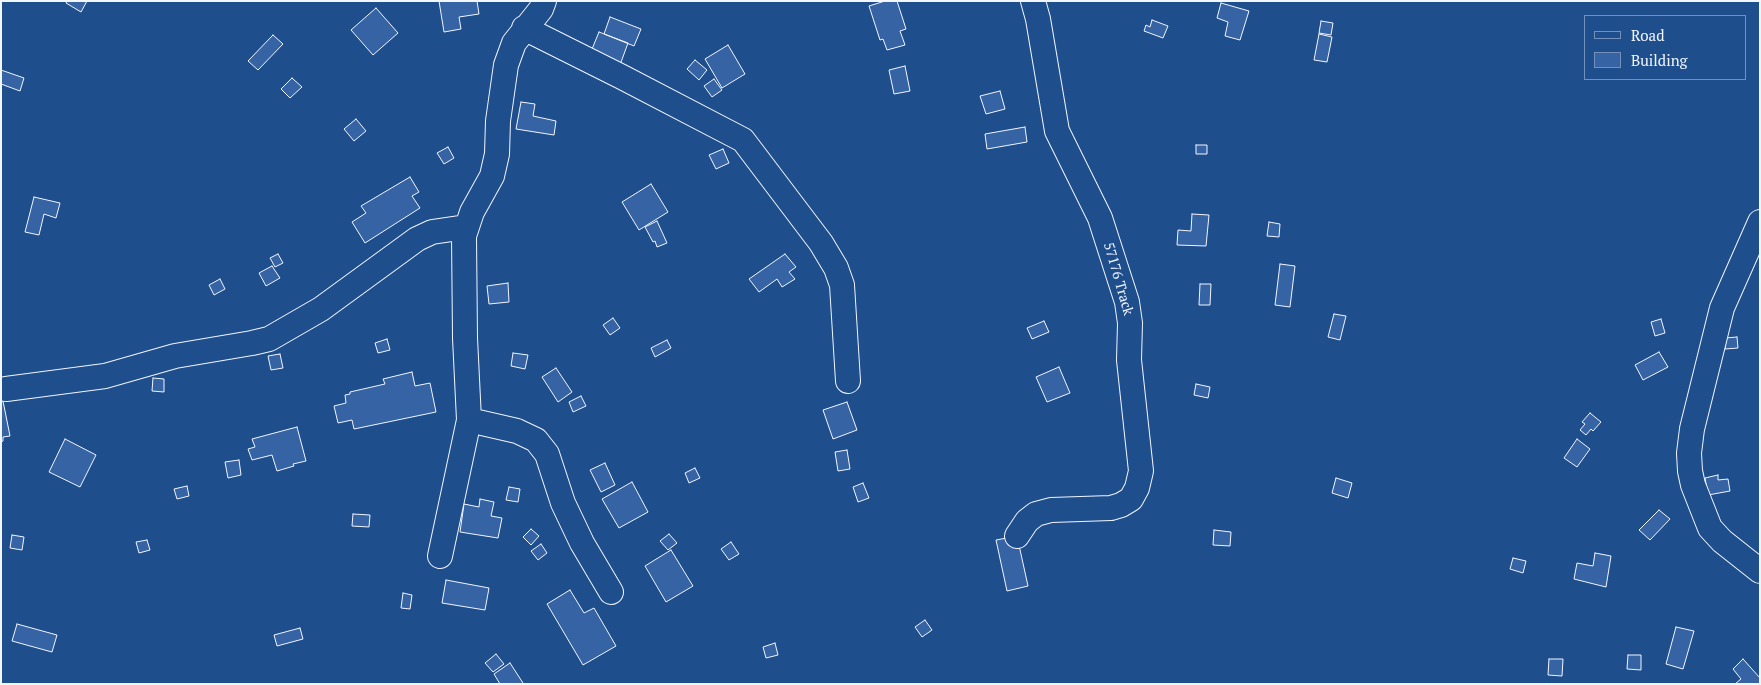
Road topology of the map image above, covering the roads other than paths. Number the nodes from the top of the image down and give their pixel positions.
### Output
1 (544, 1) edge
2 (1033, 1) edge
3 (524, 28) junction
4 (1760, 222) edge
5 (466, 227) junction
6 (848, 381) dead end
7 (6, 389) dead end
8 (468, 420) junction
9 (1017, 536) dead end
10 (440, 556) dead end
11 (1760, 571) edge
12 (611, 592) dead end

1 - 3 street
2 - 9 street, 57176 Track
3 - 5 street
3 - 6 street
4 - 11 street
5 - 7 street
5 - 8 street
8 - 10 street
8 - 12 street

